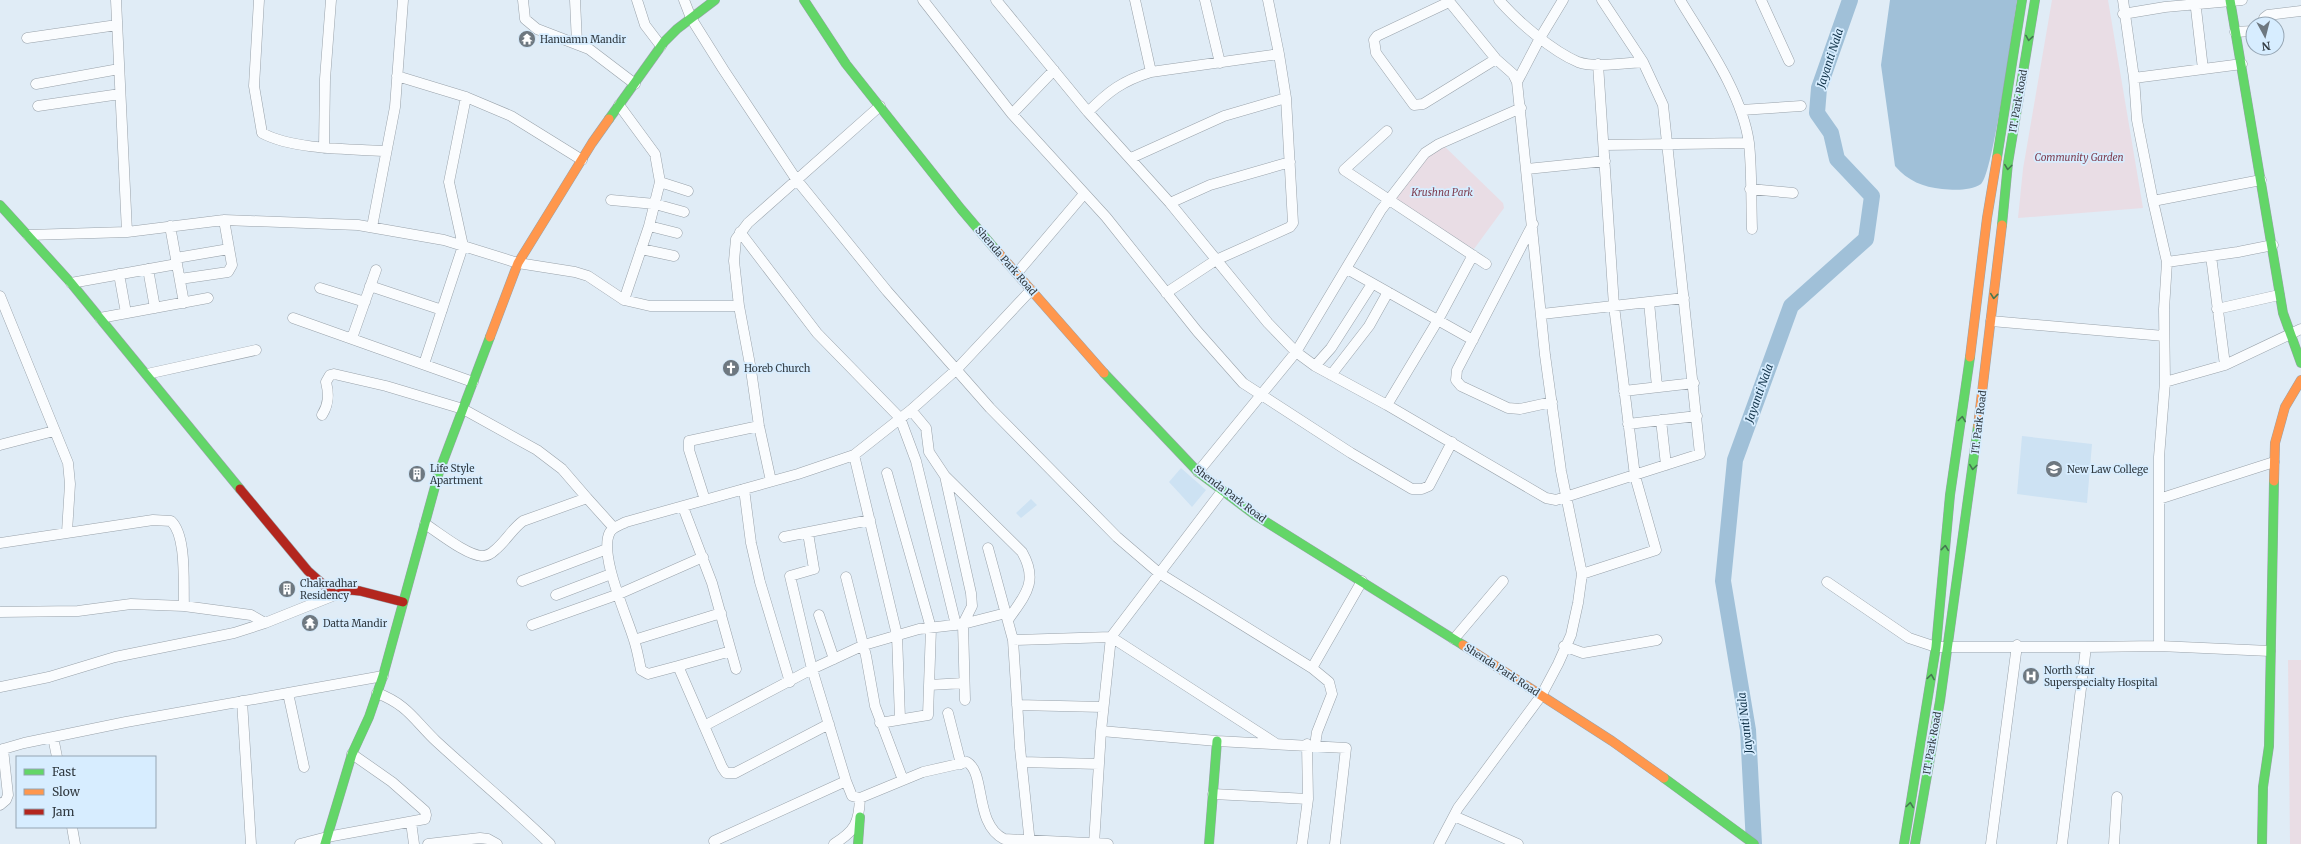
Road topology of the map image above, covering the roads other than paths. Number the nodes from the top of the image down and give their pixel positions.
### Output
1 (116, 0) edge
2 (259, 0) edge
3 (331, 0) edge
4 (403, 0) edge
5 (523, 0) edge
6 (575, 0) edge
7 (637, 0) edge
8 (684, 0) edge
9 (715, 0) edge
10 (804, 0) edge
11 (923, 0) edge
12 (996, 0) edge
13 (1135, 0) edge
14 (1205, 0) edge
15 (1268, 0) edge
16 (1498, 0) edge
17 (1563, 0) edge
18 (1602, 0) edge
19 (1680, 0) edge
20 (1761, 0) edge
21 (2022, 0) edge
22 (2035, 0) edge
23 (2123, 0) edge
24 (2242, 0) edge
25 (1449, 1) edge
26 (2230, 1) edge
27 (2195, 2) edge
28 (2301, 11) edge
29 (2123, 14) junction
30 (2267, 16) edge
31 (691, 18) junction
32 (117, 25) junction
33 (2245, 31) edge
34 (2235, 32) junction
35 (27, 38) dead end
36 (1540, 38) junction
37 (577, 43) junction
38 (661, 46) junction
39 (1279, 54) junction
40 (1496, 59) junction
41 (1789, 61) dead end
42 (1643, 62) junction
43 (1220, 63) junction
44 (1598, 64) junction
45 (2242, 64) junction
46 (119, 69) junction
47 (2203, 69) junction
48 (1054, 70) junction
49 (1151, 72) junction
50 (397, 76) junction
51 (2134, 78) junction
52 (1517, 82) junction
53 (36, 84) dead end
54 (635, 84) junction
55 (120, 94) junction
56 (466, 96) junction
57 (1286, 98) junction
58 (619, 105) junction
59 (38, 106) dead end
60 (880, 106) junction
61 (1801, 106) dead end
62 (1521, 108) junction
63 (1741, 110) junction
64 (1088, 112) junction
65 (1012, 114) junction
66 (1387, 130) dead end
67 (1749, 143) junction
68 (1667, 144) junction
69 (1604, 145) junction
70 (324, 148) junction
71 (386, 151) junction
72 (1131, 158) junction
73 (582, 160) junction
74 (1606, 161) junction
75 (1290, 162) junction
76 (1528, 169) junction
77 (796, 179) junction
78 (2261, 180) junction
79 (660, 182) junction
80 (1750, 190) junction
81 (688, 191) dead end
82 (1793, 193) dead end
83 (1084, 194) junction
84 (610, 200) dead end
85 (1388, 201) junction
86 (2153, 201) junction
87 (1170, 202) junction
88 (655, 204) junction
89 (0, 205) edge
90 (684, 212) dead end
91 (224, 220) junction
92 (1533, 224) junction
93 (170, 226) junction
94 (649, 226) junction
95 (372, 227) junction
96 (1752, 229) dead end
97 (127, 232) junction
98 (740, 232) junction
99 (677, 233) dead end
100 (28, 234) junction
101 (2273, 245) junction
102 (463, 246) junction
103 (229, 249) junction
104 (641, 249) junction
105 (1473, 255) junction
106 (674, 256) dead end
107 (2212, 256) junction
108 (1216, 260) junction
109 (176, 261) junction
110 (2167, 262) junction
111 (518, 263) junction
112 (1486, 264) dead end
113 (148, 269) junction
114 (1347, 269) junction
115 (376, 270) dead end
116 (1017, 273) junction
117 (119, 274) junction
118 (180, 279) junction
119 (72, 282) junction
120 (1372, 284) junction
121 (370, 286) junction
122 (320, 288) dead end
123 (1031, 290) junction
124 (1388, 292) junction
125 (1166, 293) junction
126 (2279, 295) junction
127 (0, 296) edge
128 (208, 298) dead end
129 (1684, 298) junction
130 (624, 300) junction
131 (365, 302) junction
132 (1649, 302) junction
133 (184, 303) junction
134 (739, 306) junction
135 (1614, 306) junction
136 (155, 308) junction
137 (442, 310) junction
138 (2217, 310) junction
139 (126, 313) junction
140 (1542, 314) junction
141 (100, 318) junction
142 (293, 318) dead end
143 (1438, 320) junction
144 (1991, 321) junction
145 (2301, 329) edge
146 (2164, 336) junction
147 (2288, 336) junction
148 (352, 338) junction
149 (1473, 340) junction
150 (256, 350) dead end
151 (1296, 352) junction
152 (2301, 363) edge
153 (424, 364) junction
154 (2225, 365) junction
155 (1315, 366) junction
156 (957, 369) junction
157 (147, 374) junction
158 (1331, 375) junction
159 (2301, 380) edge
160 (473, 382) junction
161 (2165, 382) junction
162 (1694, 383) junction
163 (1657, 387) junction
164 (1624, 391) junction
165 (1260, 394) junction
166 (1552, 402) junction
167 (1387, 405) junction
168 (463, 409) junction
169 (911, 410) junction
170 (322, 415) dead end
171 (1697, 416) junction
172 (900, 418) junction
173 (1662, 420) junction
174 (1628, 424) junction
175 (759, 426) junction
176 (54, 431) junction
177 (1452, 442) junction
178 (0, 445) edge
179 (854, 455) junction
180 (2274, 462) junction
181 (1666, 465) junction
182 (1198, 472) junction
183 (887, 473) dead end
184 (945, 476) junction
185 (1634, 476) junction
186 (771, 481) junction
187 (744, 489) junction
188 (1222, 491) junction
189 (587, 498) junction
190 (1566, 498) junction
191 (2159, 499) junction
192 (706, 500) junction
193 (683, 507) junction
194 (870, 520) junction
195 (425, 524) junction
196 (614, 528) junction
197 (67, 532) junction
198 (808, 533) junction
199 (784, 537) dead end
200 (0, 543) edge
201 (988, 548) dead end
202 (607, 549) junction
203 (703, 557) junction
204 (1159, 573) junction
205 (611, 574) junction
206 (1582, 574) junction
207 (846, 577) dead end
208 (1362, 581) junction
209 (1503, 581) dead end
210 (522, 582) dead end
211 (1827, 582) dead end
212 (619, 594) junction
213 (335, 595) junction
214 (556, 595) dead end
215 (403, 602) junction
216 (184, 606) junction
217 (0, 612) edge
218 (721, 613) junction
219 (819, 615) dead end
220 (1007, 616) junction
221 (265, 624) junction
222 (532, 625) dead end
223 (960, 625) junction
224 (931, 628) junction
225 (897, 635) junction
226 (1111, 637) junction
227 (1454, 639) junction
228 (634, 640) junction
229 (1012, 640) junction
230 (1657, 640) dead end
231 (864, 645) junction
232 (2017, 645) junction
233 (1564, 646) junction
234 (1947, 646) junction
235 (2159, 646) junction
236 (1936, 647) junction
237 (2086, 647) junction
238 (731, 651) junction
239 (2270, 651) junction
240 (834, 658) junction
241 (678, 666) junction
242 (1312, 668) junction
243 (736, 669) dead end
244 (812, 669) junction
245 (383, 676) junction
246 (790, 682) junction
247 (964, 683) junction
248 (929, 686) junction
249 (0, 687) edge
250 (288, 693) junction
251 (377, 693) junction
252 (1541, 696) junction
253 (965, 700) dead end
254 (242, 701) junction
255 (1017, 704) junction
256 (1103, 707) junction
257 (948, 714) dead end
258 (900, 719) junction
259 (880, 723) junction
260 (829, 724) junction
261 (704, 726) junction
262 (1101, 731) junction
263 (53, 737) junction
264 (1217, 741) junction
265 (1277, 744) junction
266 (1311, 745) junction
267 (2, 750) edge
268 (352, 754) junction
269 (58, 756) edge
270 (1022, 762) junction
271 (961, 764) junction
272 (1099, 764) junction
273 (304, 767) dead end
274 (903, 780) junction
275 (846, 781) junction
276 (1213, 794) junction
277 (2117, 797) dead end
278 (860, 798) junction
279 (1308, 799) junction
280 (0, 806) edge
281 (1454, 816) junction
282 (860, 817) junction
283 (411, 822) junction
284 (72, 828) edge
285 (326, 840) edge
286 (714, 841) dead end
287 (1030, 842) edge
288 (1094, 843) edge
289 (75, 844) edge
290 (251, 844) edge
291 (300, 844) edge
292 (414, 844) edge
293 (428, 844) edge
294 (497, 844) edge
295 (550, 844) edge
296 (834, 844) edge
297 (858, 844) edge
298 (1108, 844) edge
299 (1210, 844) edge
300 (1302, 844) edge
301 (1335, 844) edge
302 (1439, 844) edge
303 (1518, 844) edge
304 (1754, 844) edge
305 (1904, 844) edge
306 (1916, 844) edge
307 (1991, 844) edge
308 (2062, 844) edge
309 (2114, 844) edge
310 (2262, 844) edge

1 - 32 street
2 - 70 street
3 - 70 street
4 - 50 street
5 - 37 street
6 - 37 street
7 - 38 street
8 - 31 street
9 - 31 main road
10 - 60 main road, Shenda Park Road
11 - 65 street
12 - 48 street
13 - 49 street
14 - 43 street
15 - 39 street
16 - 36 street
17 - 36 street
18 - 42 street
19 - 63 street
20 - 41 street
236 -> 21 main road, IT. Park Road
22 -> 144 main road, IT. Park Road
23 - 29 street
24 - 26 street
25 - 40 street
25 - 40 street
26 - 27 street
26 - 34 main road
27 - 29 street
27 - 47 street
28 - 30 street
29 - 51 street
31 - 38 main road
31 - 77 street
32 - 35 street
32 - 46 street
33 - 34 street
34 - 45 main road
36 - 44 street
36 - 52 street
37 - 54 street
38 - 54 main road
39 - 43 street
39 - 57 street
40 - 52 street
42 - 44 street
42 - 68 street
43 - 49 street
44 - 69 street
45 - 47 street
45 - 78 main road
46 - 53 street
46 - 55 street
47 - 51 street
48 - 64 street
48 - 65 street
49 - 64 street
50 - 56 street
50 - 71 street
51 - 86 street
52 - 62 street
54 - 58 main road
55 - 59 street
55 - 97 street
56 - 73 street
56 - 102 street
57 - 72 street
57 - 75 street
58 - 73 main road
58 - 79 street
60 - 77 street
60 - 116 main road, Shenda Park Road
61 - 63 street
62 - 76 street
62 - 85 street
63 - 67 street
64 - 72 street
65 - 83 street
66 - 85 street
67 - 68 street
67 - 80 street
68 - 69 street
68 - 129 street
69 - 74 street
70 - 71 street
71 - 95 street
72 - 87 street
73 - 111 main road
74 - 76 street
74 - 135 street
75 - 87 street
75 - 108 street
76 - 92 street
77 - 98 street
77 - 156 street
78 - 86 street
78 - 101 main road
79 - 81 street
79 - 88 street
80 - 82 street
80 - 96 street
83 - 116 street
83 - 125 street
84 - 88 street
85 - 105 street
85 - 114 street
86 - 110 street
87 - 108 street
88 - 90 street
88 - 94 street
89 - 100 main road
91 - 93 street
91 - 95 street
91 - 103 street
92 - 140 street
92 - 149 street
93 - 97 street
93 - 109 street
94 - 99 street
94 - 104 street
95 - 102 street
97 - 100 street
98 - 134 street
98 - 172 street
100 - 119 main road
101 - 107 street
101 - 126 main road
102 - 111 street
102 - 137 street
103 - 109 street
103 - 118 street
104 - 106 street
104 - 130 street
105 - 112 street
105 - 143 street
107 - 110 street
107 - 138 street
108 - 125 street
108 - 151 street
109 - 113 street
109 - 118 street
110 - 146 street
111 - 130 street
111 - 160 main road
113 - 117 street
113 - 136 street
114 - 120 street
114 - 151 street
115 - 121 street
116 - 123 main road, Shenda Park Road
117 - 119 street
117 - 139 street
118 - 133 street
119 - 141 main road
120 - 124 street
120 - 155 street
121 - 131 street
121 - 137 street
122 - 131 street
123 - 156 street
123 - 182 main road, Shenda Park Road
124 - 143 street
124 - 158 street
125 - 165 street
126 - 138 street
126 - 147 main road
127 - 176 street
128 - 133 street
129 - 132 street
129 - 162 street
130 - 134 street
131 - 148 street
132 - 135 street
132 - 163 street
133 - 136 street
134 - 175 street
135 - 140 street
135 - 164 street
136 - 139 street
137 - 153 street
138 - 154 street
139 - 141 street
140 - 166 street
141 - 157 main road
142 - 148 street
143 - 149 street
143 - 167 street
144 - 146 street
144 -> 234 main road, IT. Park Road
145 - 147 street
146 - 161 street
147 - 152 main road
147 - 154 street
148 - 153 street
149 - 166 street
150 - 157 street
151 - 155 street
151 - 165 street
153 - 160 street
154 - 161 street
155 - 158 street
156 - 169 street
156 - 204 street
157 - 213 main road
158 - 167 street
159 - 180 main road
160 - 168 main road
161 - 191 street
162 - 163 street
162 - 171 street
163 - 164 street
164 - 174 street
165 - 177 street
165 - 182 street
166 - 190 street
167 - 177 street
168 - 170 street
168 - 189 street
168 - 195 main road
169 - 172 street
169 - 184 street
171 - 173 street
171 - 181 street
172 - 179 street
172 - 223 street
173 - 174 street
173 - 181 street
174 - 185 street
175 - 186 street
175 - 192 street
176 - 178 street
176 - 197 street
177 - 190 street
179 - 186 street
179 - 194 street
180 - 191 street
180 - 239 main road
181 - 185 street
182 - 188 main road, Shenda Park Road
183 - 224 street
184 - 220 street
184 - 223 street
185 - 190 street
185 - 206 street
186 - 187 street
187 - 192 street
187 - 246 street
188 - 204 street
188 - 208 main road, Shenda Park Road
189 - 195 street
189 - 196 street
190 - 206 street
191 - 235 street
192 - 193 street
193 - 196 street
193 - 203 street
194 - 198 street
194 - 225 street
195 - 215 main road
196 - 202 street
197 - 200 street
197 - 216 street
198 - 199 street
198 - 244 street
201 - 220 street
202 - 205 street
202 - 210 street
203 - 212 street
203 - 218 street
204 - 226 street
204 - 242 street
205 - 212 street
205 - 214 street
206 - 233 street
207 - 231 street
208 - 227 main road, Shenda Park Road
208 - 242 street
209 - 227 street
211 - 236 street
212 - 222 street
212 - 228 street
213 - 215 main road
213 - 221 street
215 - 245 main road
216 - 217 street
216 - 221 street
218 - 228 street
218 - 238 street
219 - 240 street
220 - 223 street
220 - 229 street
221 - 249 street
223 - 224 street
223 - 247 street
224 - 225 street
224 - 248 street
225 - 231 street
225 - 258 street
226 - 229 street
226 - 256 street
226 - 265 street
227 - 252 main road, Shenda Park Road
228 - 241 street
229 - 255 street
230 - 233 street
231 - 240 street
231 - 259 street
232 - 234 street
232 - 237 street
232 - 307 street
233 - 252 street
234 - 236 street
234 - 306 main road, IT. Park Road
235 - 237 street
235 - 239 street
305 -> 236 main road, IT. Park Road
237 - 308 street
238 - 241 street
238 - 243 street
239 - 310 main road
240 - 244 street
241 - 261 street
242 - 266 street
244 - 246 street
244 - 260 street
245 - 250 street
245 - 251 main road
246 - 261 street
247 - 248 street
247 - 253 street
248 - 258 street
250 - 254 street
250 - 273 street
251 - 268 main road
251 - 295 street
252 - 281 street
252 - 304 main road, Shenda Park Road
254 - 263 street
254 - 290 street
255 - 256 street
255 - 270 street
256 - 262 street
257 - 271 street
258 - 259 street
259 - 274 street
260 - 261 street
260 - 275 street
262 - 264 street
262 - 272 street
263 - 267 street
263 - 269 street
264 - 265 street
264 - 276 main road
265 - 266 street
266 - 279 street
266 - 301 street
267 - 280 street
268 - 283 street
268 - 285 main road
270 - 272 street
270 - 287 street
271 - 274 street
271 - 287 street
272 - 288 street
274 - 278 street
275 - 278 street
275 - 286 street
276 - 279 street
276 - 299 main road
277 - 309 street
278 - 282 street
279 - 300 street
281 - 302 street
281 - 303 street
282 - 296 street
282 - 297 main road
283 - 285 street
283 - 292 street
284 - 289 street
285 - 291 street
287 - 288 street
288 - 298 street
293 - 294 street

